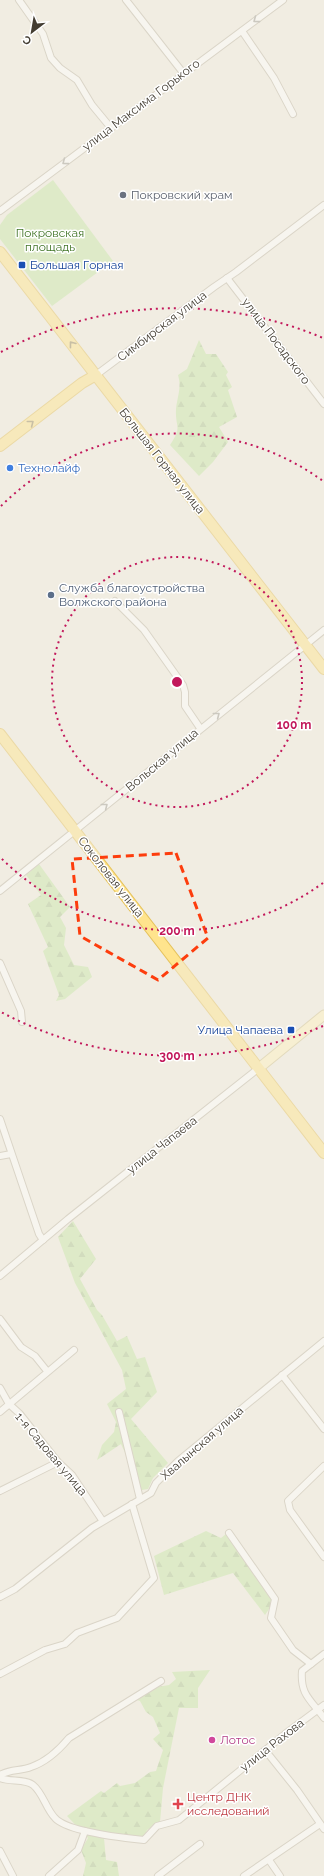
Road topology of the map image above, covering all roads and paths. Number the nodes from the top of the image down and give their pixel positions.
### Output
1 (19, 0) edge
2 (126, 0) edge
3 (283, 0) edge
4 (242, 31) junction
5 (184, 74) junction
6 (293, 114) dead end
7 (111, 128) junction
8 (324, 205) edge
9 (0, 211) edge
10 (0, 252) edge
11 (227, 278) junction
12 (96, 375) junction
13 (324, 404) edge
14 (0, 446) edge
15 (115, 601) dead end
16 (324, 630) edge
17 (305, 644) junction
18 (324, 668) edge
19 (200, 728) junction
20 (0, 734) edge
21 (74, 830) junction
22 (0, 891) edge
23 (0, 963) edge
24 (324, 1015) edge
25 (22, 1022) dead end
26 (259, 1068) junction
27 (0, 1119) edge
28 (324, 1153) edge
29 (11, 1154) junction
30 (0, 1156) edge
31 (43, 1240) junction
32 (0, 1266) edge
33 (2, 1274) edge
34 (0, 1319) edge
35 (324, 1341) edge
36 (74, 1350) dead end
37 (47, 1371) junction
38 (282, 1375) junction
39 (0, 1388) edge
40 (9, 1404) junction
41 (0, 1412) edge
42 (119, 1412) dead end
43 (324, 1430) edge
44 (58, 1462) junction
45 (324, 1466) edge
46 (0, 1491) edge
47 (140, 1500) junction
48 (132, 1504) junction
49 (102, 1520) junction
50 (229, 1533) dead end
51 (324, 1557) edge
52 (0, 1597) edge
53 (324, 1654) edge
54 (311, 1664) junction
55 (0, 1674) edge
56 (161, 1681) dead end
57 (324, 1704) edge
58 (318, 1709) junction
59 (324, 1718) edge
60 (265, 1750) junction
61 (0, 1775) edge
62 (0, 1778) edge
63 (322, 1827) edge
64 (89, 1831) junction
65 (200, 1844) dead end
66 (0, 1851) edge
67 (269, 1860) junction
68 (13, 1876) edge
69 (49, 1876) edge
70 (158, 1876) edge
71 (244, 1876) edge
72 (280, 1876) edge

1 - 7 street
2 - 5 street
3 -> 4 street, улица Максима Горького
4 - 5 street, улица Максима Горького
4 - 6 street
5 - 7 street, улица Максима Горького
7 -> 9 street, улица Максима Горького
8 - 11 street, Симбирская улица
12 -> 10 main road, Большая Горная улица
11 - 12 street, Симбирская улица
11 - 13 street, улица Посадского
14 -> 12 main road, Симбирская улица
12 - 17 main road, Большая Горная улица
15 - 19 street
16 - 17 street, Вольская улица
17 - 18 main road, Большая Горная улица
19 -> 17 street, Вольская улица
21 -> 19 street, Вольская улица
20 - 21 main road, Соколовая улица
21 - 22 street, Вольская улица
21 - 26 main road, Соколовая улица
23 - 25 street
24 - 26 street, улица Чапаева
26 - 28 main road, Соколовая улица
26 - 31 street, улица Чапаева
27 - 29 street
29 - 30 street
29 - 31 street
31 - 33 street, улица Чапаева
32 - 33 street
34 - 37 street
35 - 38 street, Хвалынская улица
36 - 37 street
37 - 40 street
38 - 43 street
38 - 47 street, Хвалынская улица
39 - 40 street, 1-я Садовая улица
40 - 41 street
40 - 44 street, 1-я Садовая улица
42 - 47 street
44 - 46 street
44 - 49 street, 1-я Садовая улица
45 - 51 street
47 - 48 street, Хвалынская улица
48 - 49 street, Хвалынская улица
48 - 55 street
49 - 52 street, Хвалынская улица
50 - 54 street
53 - 54 street
54 - 58 street
56 - 61 street
57 - 58 street, улица Рахова
58 - 59 street
58 - 60 street, улица Рахова
60 - 63 street
60 - 64 street, улица Рахова
62 - 64 street
63 - 67 street
64 - 69 street
65 - 70 street
66 - 68 street
67 - 71 street
67 - 72 street

